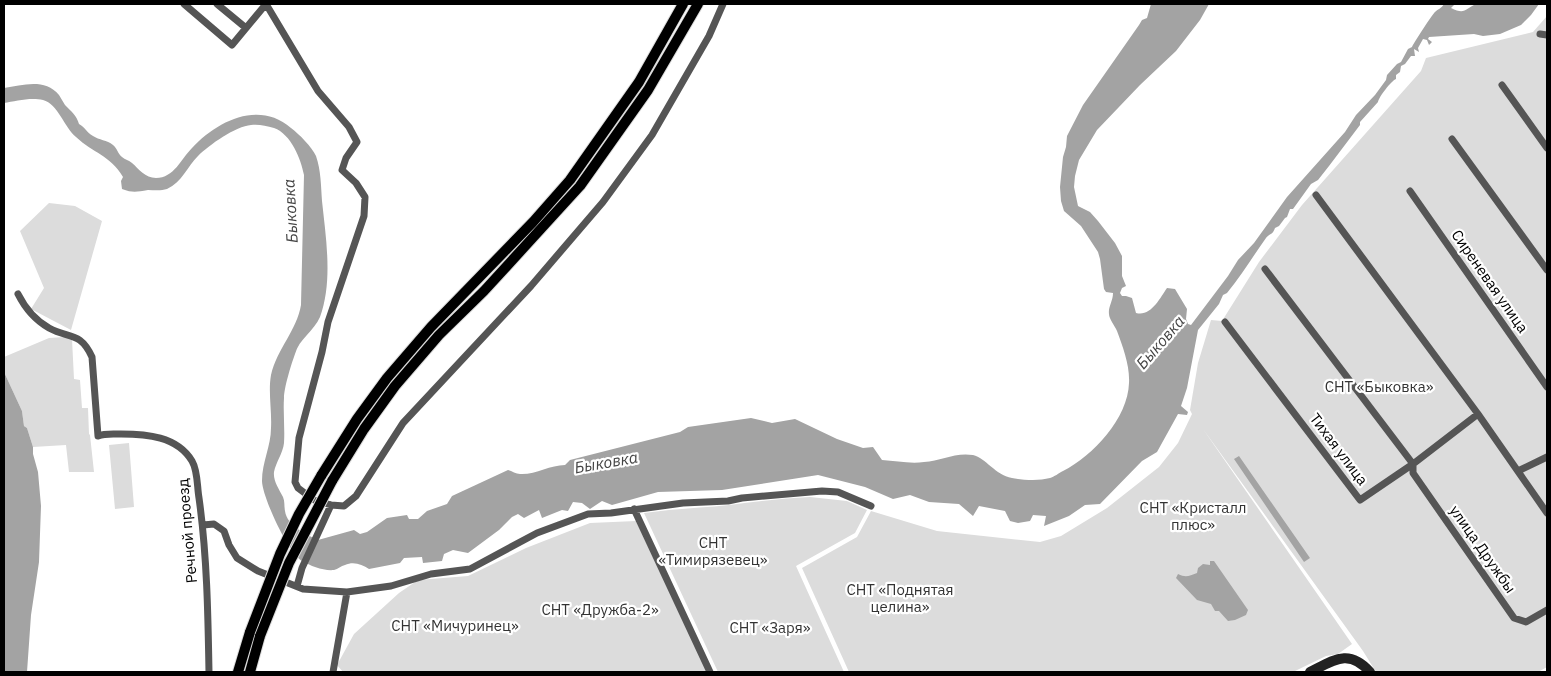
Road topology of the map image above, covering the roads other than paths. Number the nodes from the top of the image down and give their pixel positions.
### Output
1 (184, 4) edge
2 (217, 4) edge
3 (683, 4) edge
4 (698, 4) edge
5 (723, 4) edge
6 (246, 28) junction
7 (1502, 85) dead end
8 (1452, 139) dead end
9 (1547, 148) edge
10 (1410, 191) dead end
11 (1316, 195) dead end
12 (1266, 269) dead end
13 (1547, 270) edge
14 (18, 294) dead end
15 (1225, 322) dead end
16 (1547, 387) edge
17 (1478, 414) junction
18 (1547, 457) edge
19 (1413, 464) junction
20 (1518, 471) junction
21 (330, 505) junction
22 (871, 506) dead end
23 (634, 509) junction
24 (1547, 513) edge
25 (203, 524) junction
26 (297, 586) junction
27 (347, 592) junction
28 (1547, 610) edge
29 (209, 672) edge
30 (238, 672) edge
31 (250, 672) edge
32 (333, 672) edge
33 (710, 672) edge
34 (1310, 672) edge
35 (1370, 672) edge

1 - 6 street
2 - 6 street
3 - 30 main road, bridge
4 - 31 main road, bridge
5 - 21 street
6 - 21 street
7 - 9 street
8 - 13 street
10 - 16 street, Сиреневая улица
11 - 17 street
12 - 19 street, улица Дружбы
14 - 25 street, Речной проезд
15 - 19 street, Тихая улица
17 - 19 street, Тихая улица
17 - 20 street
18 - 20 street
19 - 28 street, улица Дружбы
20 - 24 street
21 - 26 street
22 - 23 street
23 - 27 street
23 - 33 street
25 - 26 street
25 - 29 street, Речной проезд
26 - 27 street
27 - 32 street
34 - 35 main road

